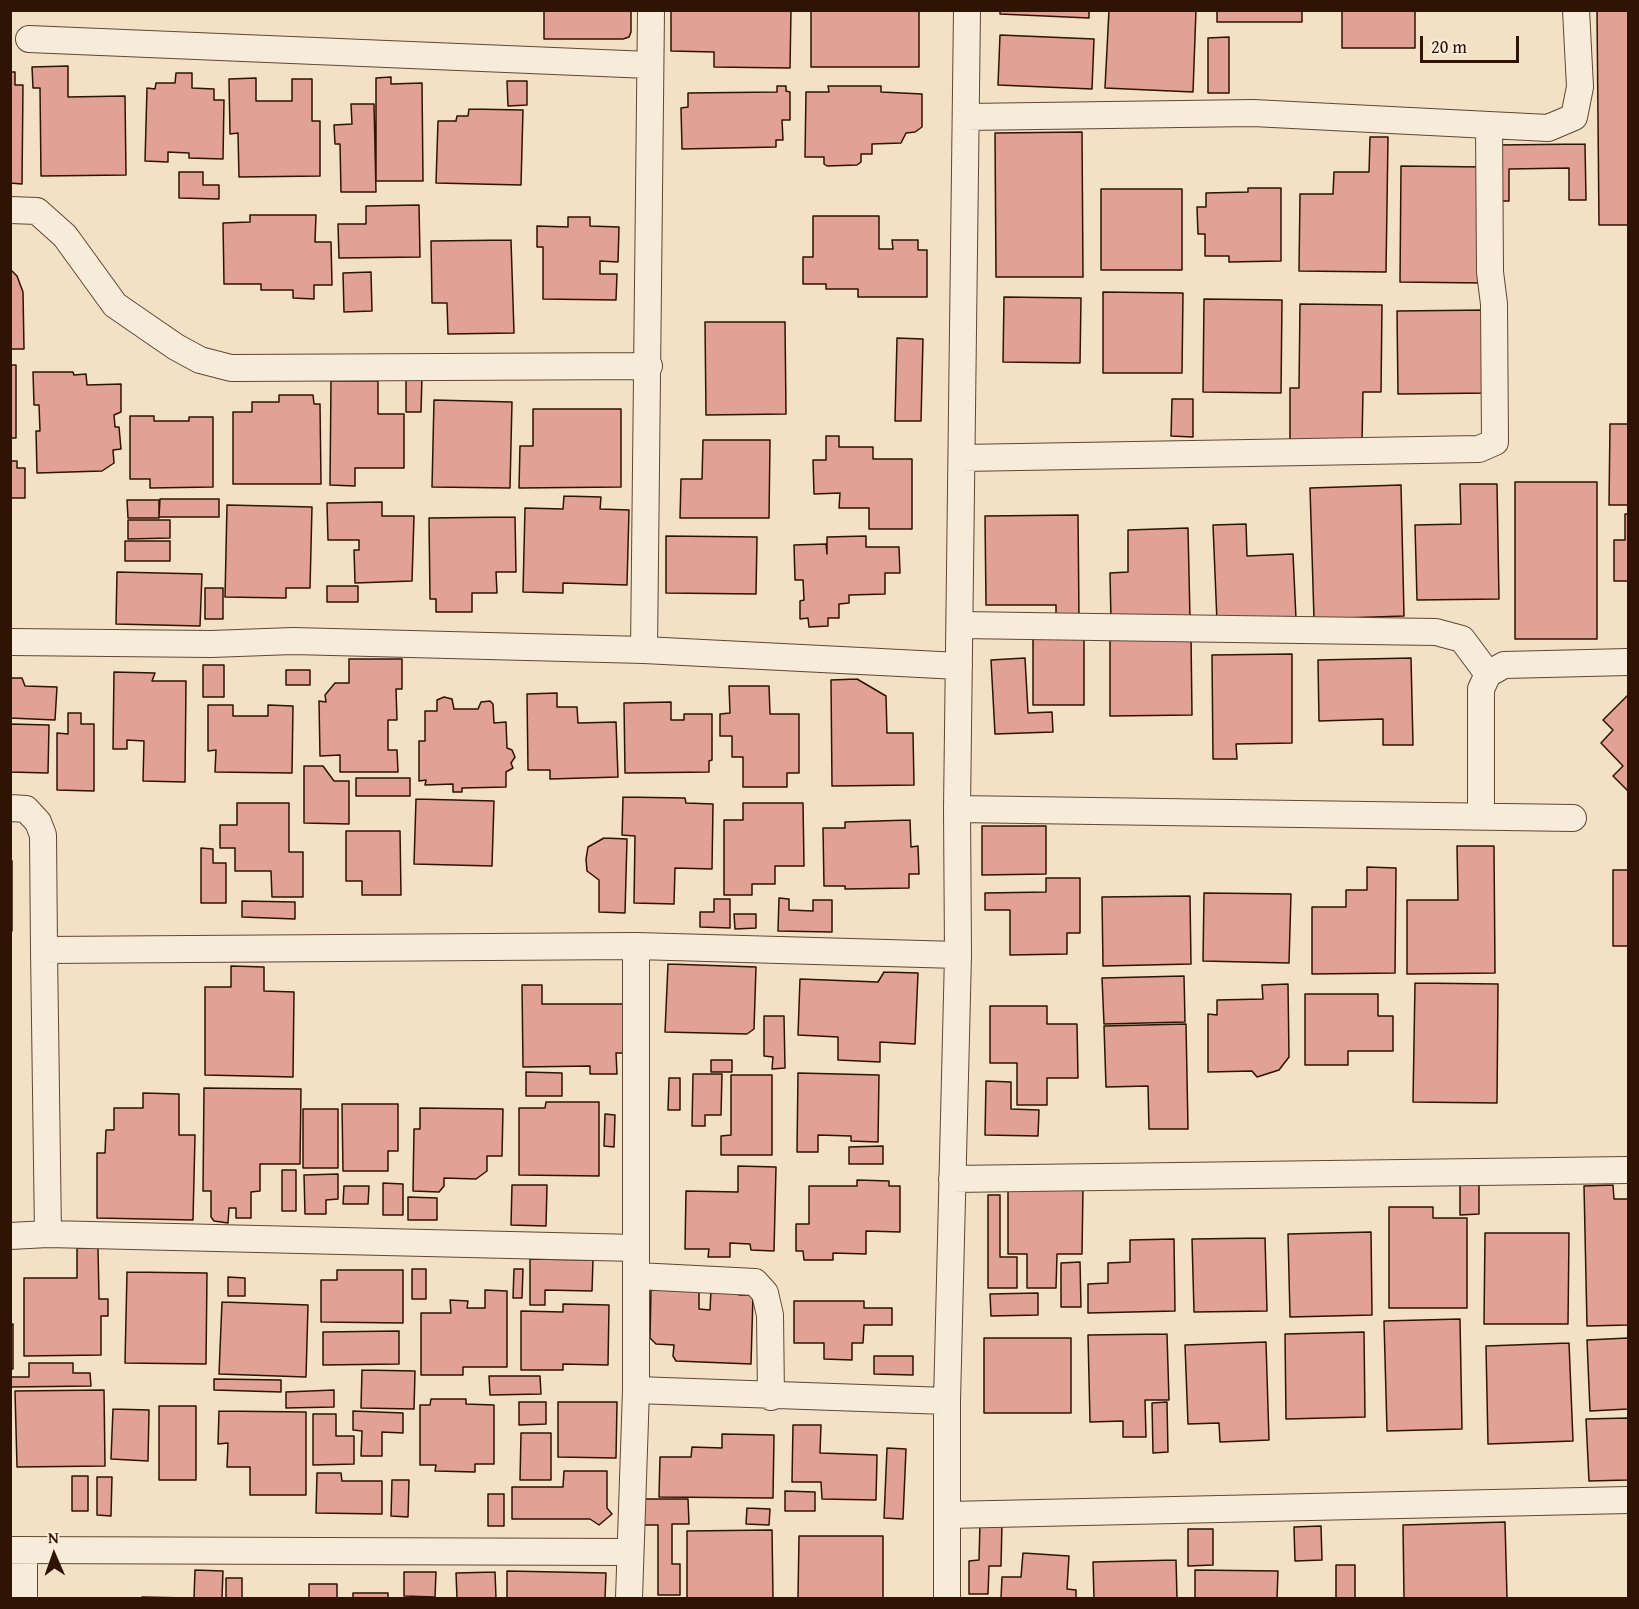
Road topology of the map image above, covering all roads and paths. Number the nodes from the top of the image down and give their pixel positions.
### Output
1 (651, 10) edge
2 (967, 10) edge
3 (1576, 10) edge
4 (29, 39) dead end
5 (649, 65) junction
6 (966, 117) junction
7 (1489, 125) junction
8 (10, 210) edge
9 (649, 366) junction
10 (962, 458) junction
11 (960, 625) junction
12 (10, 642) edge
13 (644, 650) junction
14 (1629, 662) edge
15 (959, 666) junction
16 (1488, 674) junction
17 (10, 808) edge
18 (957, 809) junction
19 (1481, 816) junction
20 (1573, 818) dead end
21 (636, 946) junction
22 (44, 950) junction
23 (958, 955) junction
24 (1629, 1170) edge
25 (952, 1179) junction
26 (48, 1234) junction
27 (10, 1236) edge
28 (636, 1248) junction
29 (637, 1276) junction
30 (636, 1390) junction
31 (771, 1397) junction
32 (947, 1401) junction
33 (1629, 1500) edge
34 (948, 1515) junction
35 (17, 1550) edge
36 (630, 1552) junction
37 (24, 1599) edge
38 (629, 1599) edge
39 (947, 1599) edge

1 - 5 street
2 - 6 street
3 - 7 street
4 - 5 street
5 - 9 street
6 - 7 street
6 - 10 street
7 - 10 street
8 - 9 street
9 - 13 street
10 - 11 street
11 - 15 street
11 - 16 street
12 - 13 street
13 - 15 street
14 - 16 street
15 - 18 street
16 - 19 street
17 - 22 street
18 - 19 street
18 - 23 street
19 - 20 street
21 - 22 street
21 - 23 street
21 - 28 street
22 - 26 street
23 - 25 street
24 - 25 street
25 - 32 street
26 - 27 street
26 - 28 street
28 - 29 street
29 - 30 street
29 - 31 street
30 - 31 street
30 - 36 street
31 - 32 street
32 - 34 street
33 - 34 street
34 - 39 street
35 - 36 street
35 - 37 street
36 - 38 street

